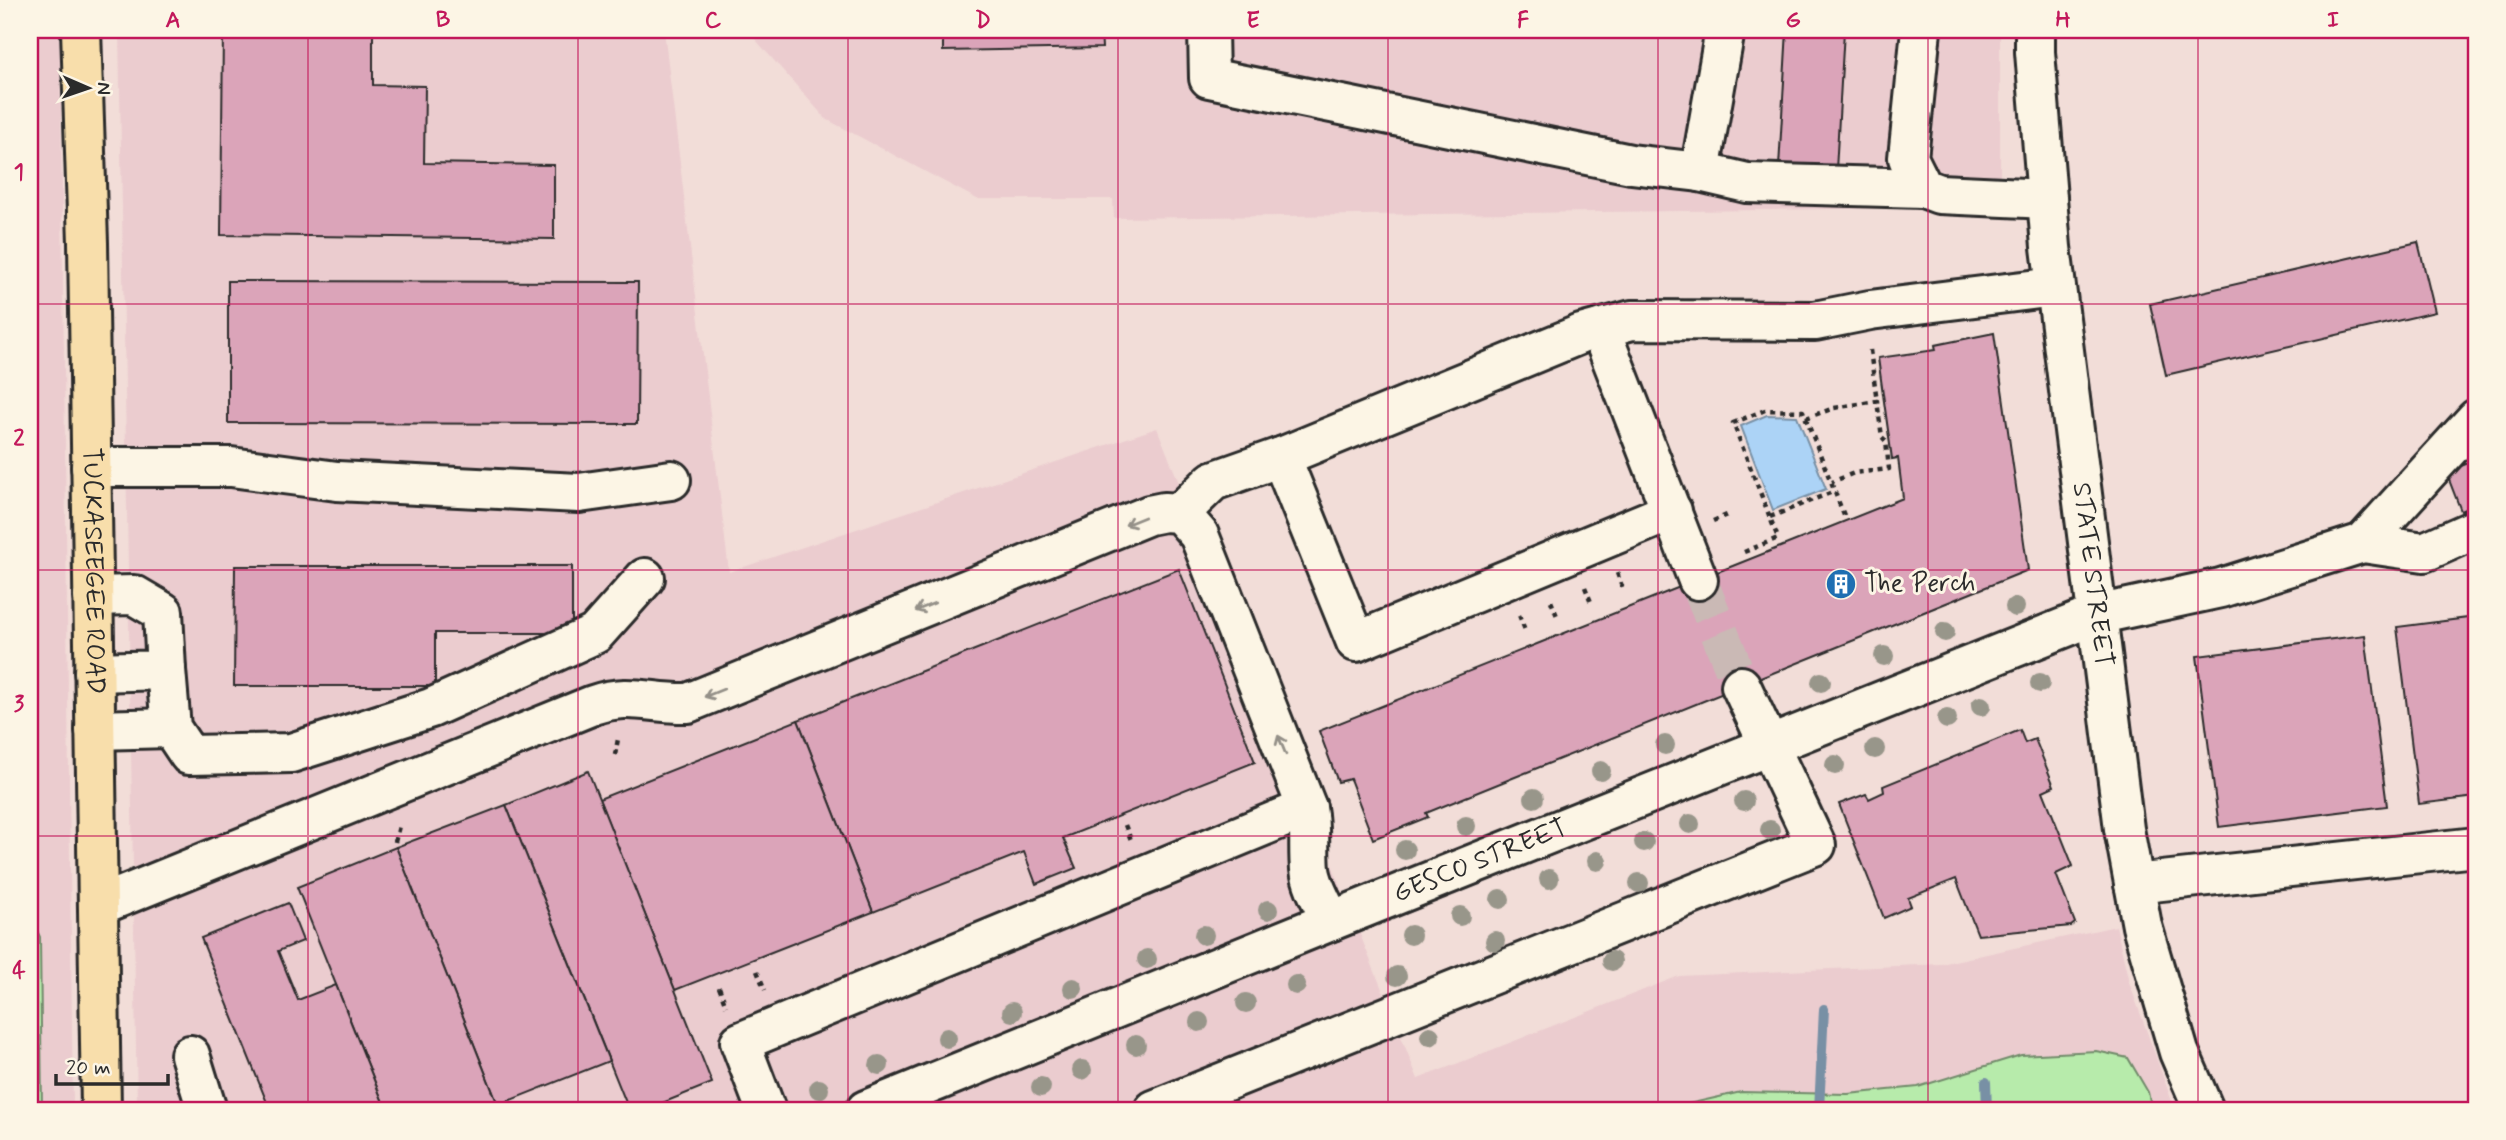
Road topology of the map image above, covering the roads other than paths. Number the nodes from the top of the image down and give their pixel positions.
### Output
1 (81, 30) edge
2 (1208, 30) edge
3 (1725, 30) edge
4 (1921, 30) edge
5 (2035, 30) edge
6 (1700, 172) junction
7 (1923, 188) junction
8 (2047, 199) junction
9 (2056, 287) junction
10 (1600, 329) junction
11 (2476, 419) edge
12 (1281, 457) junction
13 (91, 467) junction
14 (671, 480) dead end
15 (1672, 511) junction
16 (1180, 513) junction
17 (2476, 529) edge
18 (2363, 543) junction
19 (645, 578) dead end
20 (1698, 580) tunnel mouth
21 (93, 596) junction
22 (2096, 615) junction
23 (166, 670) junction
24 (94, 672) junction
25 (1741, 686) tunnel mouth
26 (171, 728) junction
27 (96, 730) junction
28 (1769, 746) junction
29 (1307, 808) junction
30 (2476, 847) edge
31 (2134, 884) junction
32 (98, 906) junction
33 (1331, 921) junction
34 (190, 1055) dead end
35 (101, 1110) edge
36 (207, 1110) edge
37 (766, 1110) edge
38 (866, 1110) edge
39 (1154, 1110) edge
40 (2204, 1110) edge

1 - 13 main road, TUCKASEEGEE ROAD
2 - 6 street
3 - 6 street
4 - 7 street
5 - 8 street, STATE STREET
6 - 7 street
7 - 8 street
8 - 9 street, STATE STREET
9 - 10 street
9 - 22 street, STATE STREET
10 - 12 street
10 - 15 street
11 - 18 street
12 - 15 street
12 - 16 street
13 - 14 street
13 - 21 main road, TUCKASEEGEE ROAD
15 - 20 street
29 -> 16 street
16 -> 32 street
17 - 18 street
18 - 22 street, GESCO STREET
19 - 26 street
21 - 23 street
21 - 24 main road, TUCKASEEGEE ROAD
22 - 28 street, GESCO STREET
22 - 31 street, STATE STREET
23 - 24 street
23 - 26 street
24 - 27 main road, TUCKASEEGEE ROAD
25 - 28 street
26 - 27 street
27 - 32 main road, TUCKASEEGEE ROAD
28 - 33 street, GESCO STREET
28 - 39 street
29 - 33 street
29 - 37 street
30 - 31 street
31 - 40 street, STATE STREET
32 - 35 main road, TUCKASEEGEE ROAD
33 - 38 street, GESCO STREET
34 - 36 street

